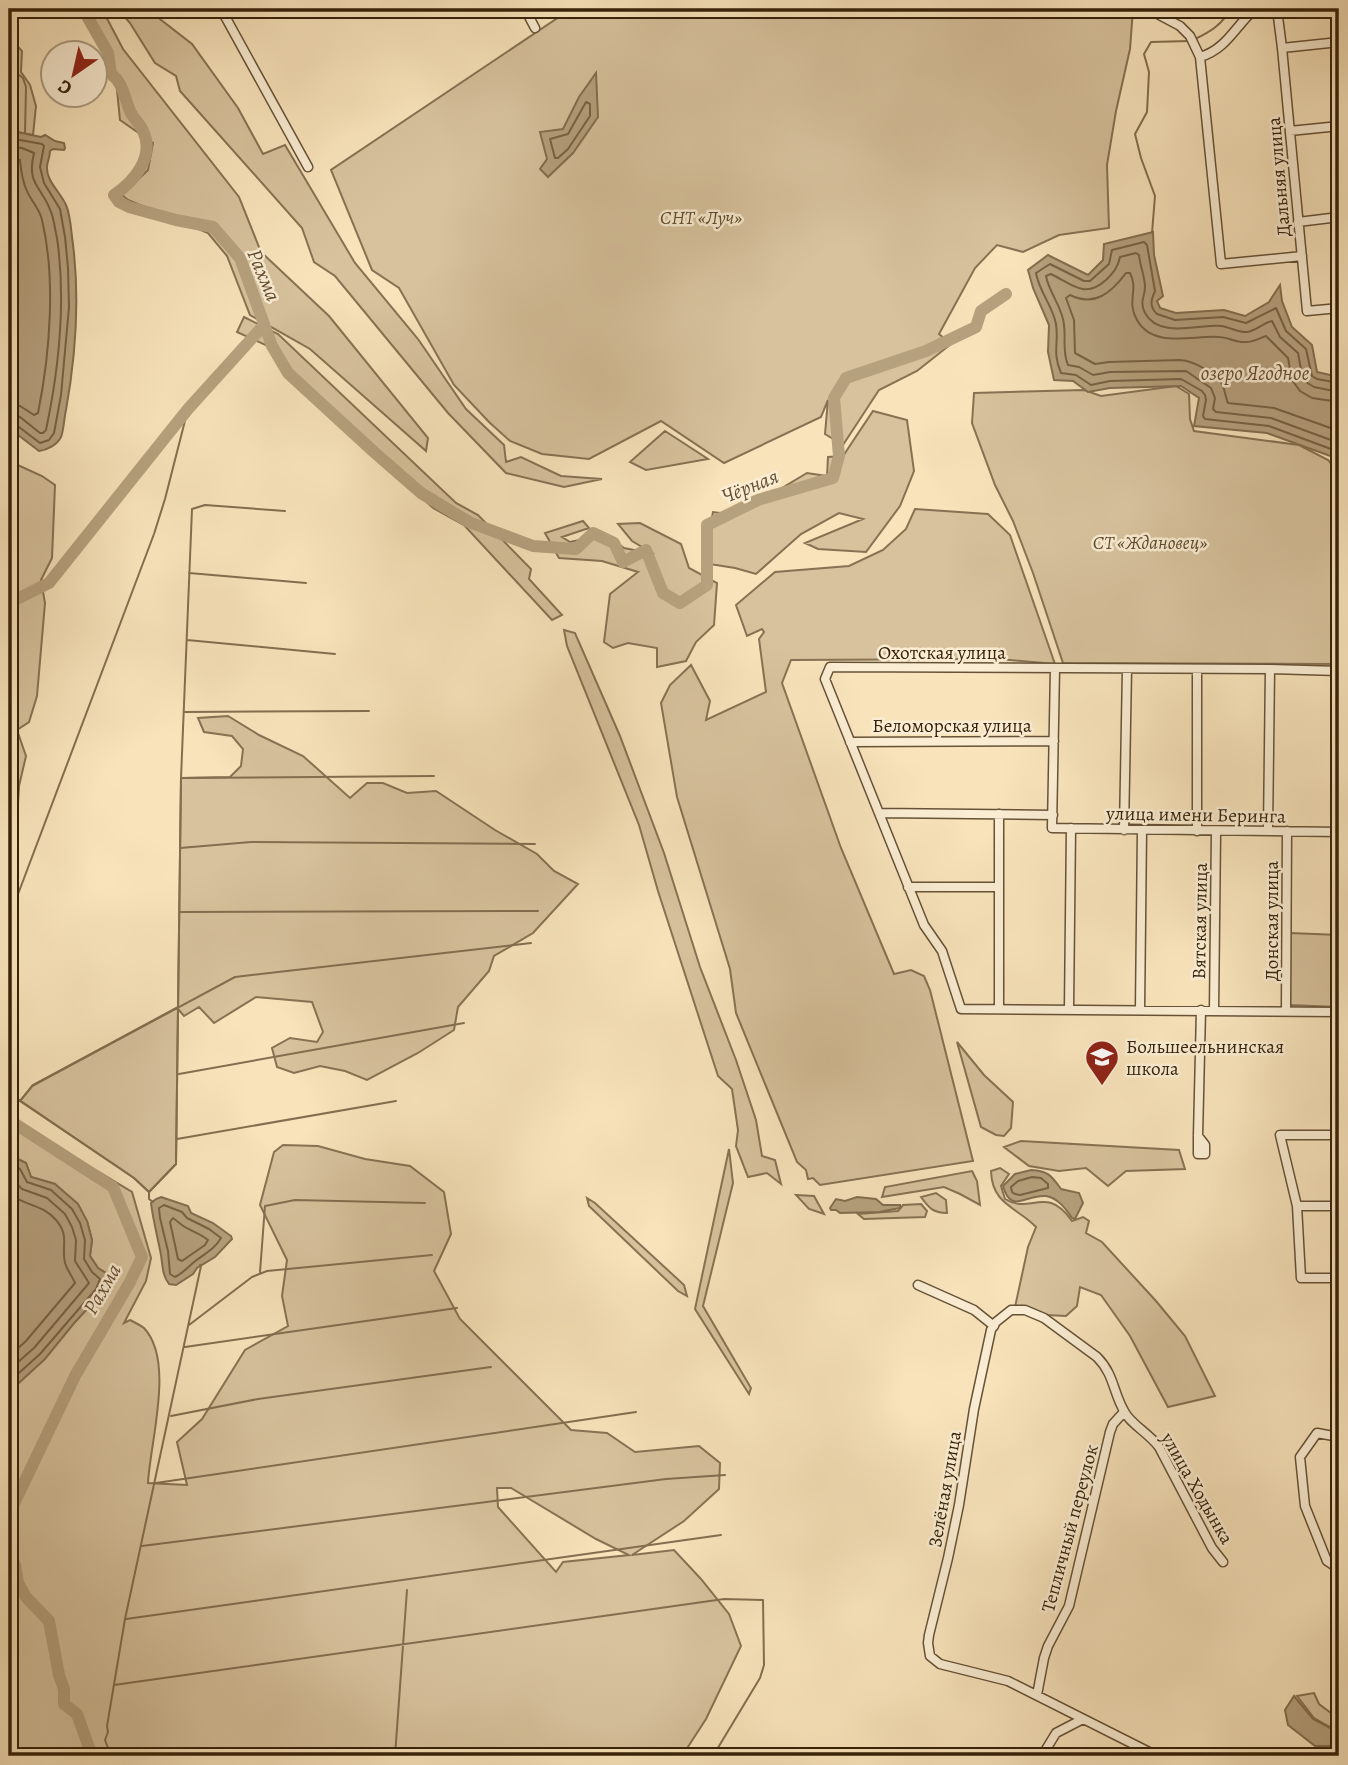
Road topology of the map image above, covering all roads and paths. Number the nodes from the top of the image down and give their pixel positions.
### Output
1 (221, 9) edge
2 (525, 9) edge
3 (1148, 9) edge
4 (1255, 9) edge
5 (1277, 9) edge
6 (535, 27) dead end
7 (1339, 42) edge
8 (1282, 48) junction
9 (1200, 57) junction
10 (1339, 126) edge
11 (1290, 131) junction
12 (307, 167) dead end
13 (1339, 217) edge
14 (1298, 222) junction
15 (1302, 256) junction
16 (1339, 308) edge
17 (1055, 668) junction
18 (1127, 668) junction
19 (1197, 669) junction
20 (1270, 669) junction
21 (1339, 671) edge
22 (1054, 741) junction
23 (850, 742) junction
24 (879, 813) junction
25 (999, 814) junction
26 (1052, 814) junction
27 (1071, 828) junction
28 (1124, 830) junction
29 (1142, 830) junction
30 (1197, 831) junction
31 (1216, 831) junction
32 (1268, 831) junction
33 (1287, 831) junction
34 (1339, 832) edge
35 (908, 887) junction
36 (999, 887) junction
37 (999, 1009) junction
38 (1069, 1009) junction
39 (1140, 1010) junction
40 (1201, 1010) junction
41 (1214, 1011) junction
42 (1286, 1011) junction
43 (1339, 1012) edge
44 (1339, 1135) edge
45 (1198, 1136) dead end
46 (1297, 1206) junction
47 (1339, 1206) edge
48 (1339, 1278) edge
49 (918, 1285) dead end
50 (995, 1324) junction
51 (1124, 1412) junction
52 (1339, 1437) edge
53 (1223, 1562) dead end
54 (1339, 1569) edge
55 (1037, 1695) junction
56 (1083, 1719) junction
57 (1042, 1756) edge
58 (1157, 1756) edge

1 - 12 street
2 - 6 street
3 - 9 street
4 - 9 street
5 - 8 street, Дальняя улица
7 - 8 street
8 - 11 street, Дальняя улица
9 - 15 street
10 - 11 street
11 - 14 street, Дальняя улица
13 - 14 street
14 - 15 street, Дальняя улица
15 - 16 street, Дальняя улица
17 - 18 street, Охотская улица
17 - 22 street
17 - 23 street, Охотская улица
18 - 19 street, Охотская улица
18 - 28 street
19 - 20 street, Охотская улица
19 - 30 street
20 - 21 street, Охотская улица
20 - 32 street
22 - 23 street, Беломорская улица
22 - 26 street
23 - 24 street
24 - 25 street
24 - 35 street
25 - 26 street
25 - 36 street
26 - 27 street, улица имени Беринга
27 - 28 street, улица имени Беринга
27 - 38 street
28 - 29 street, улица имени Беринга
29 - 30 street, улица имени Беринга
29 - 39 street
30 - 31 street, улица имени Беринга
31 - 32 street, улица имени Беринга
31 - 41 street, Вятская улица
32 - 33 street, улица имени Беринга
33 - 34 street, улица имени Беринга
33 - 42 street, Донская улица
35 - 36 street
35 - 37 street
36 - 37 street
37 - 38 street
38 - 39 street
39 - 40 street
40 - 41 street
40 - 45 street
41 - 42 street
42 - 43 street
44 - 46 street
46 - 47 street
46 - 48 street
49 - 50 street
50 - 51 street, улица Ходынка
50 - 55 street, Зелёная улица
51 - 53 street, улица Ходынка
51 - 55 street, Тепличный переулок
52 - 54 street
55 - 56 street
56 - 57 street
56 - 58 street

